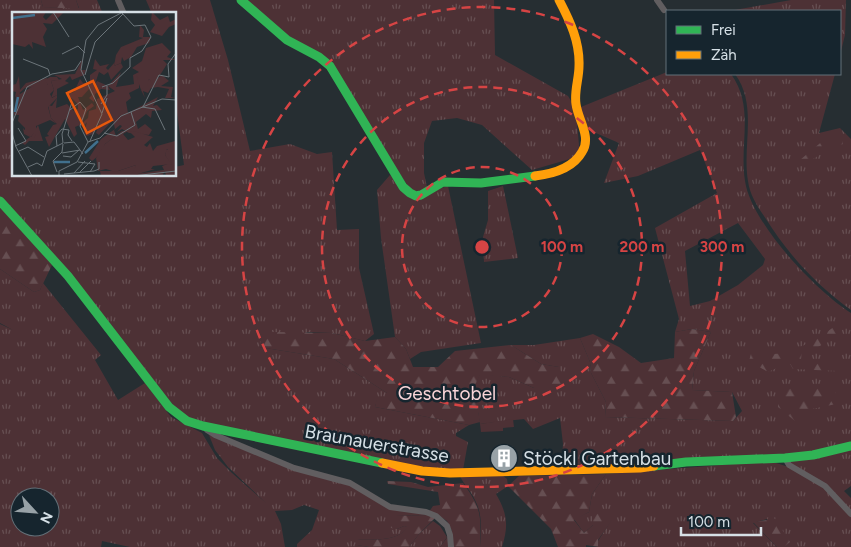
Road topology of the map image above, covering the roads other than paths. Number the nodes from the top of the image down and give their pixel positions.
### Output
1 (118, 0) edge
2 (241, 0) edge
3 (559, 0) edge
4 (657, 0) edge
5 (664, 10) dead end
6 (123, 12) edge
7 (0, 201) edge
8 (207, 427) junction
9 (851, 446) edge
10 (785, 458) junction
11 (851, 514) edge
12 (451, 547) edge

1 - 6 street
2 - 3 street
4 - 5 street
7 - 8 street, Braunauerstrasse
8 - 10 street, Braunauerstrasse
8 - 12 street
9 - 10 street, Braunauerstrasse
10 - 11 street

